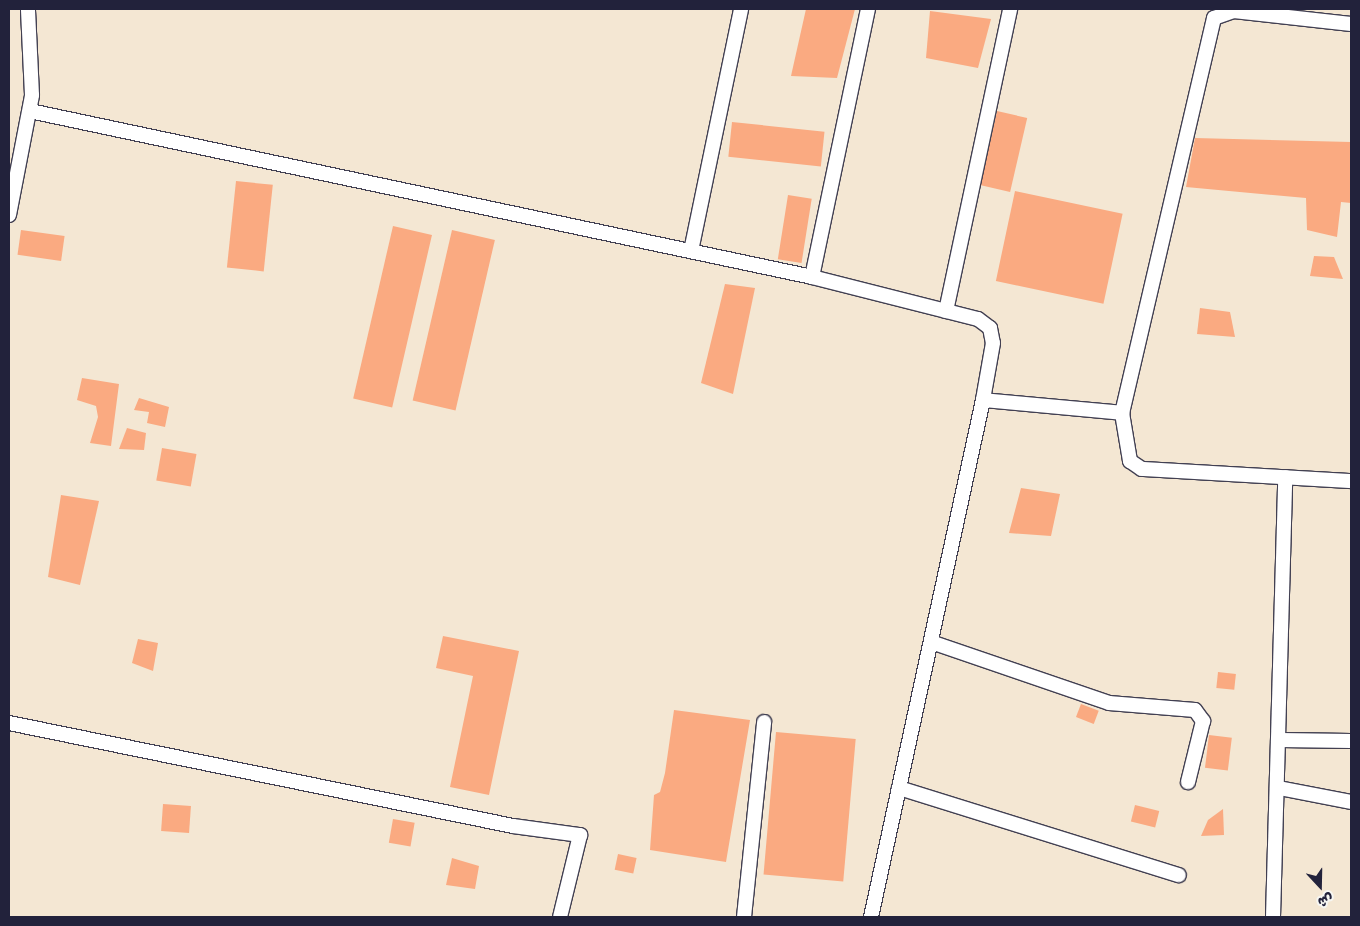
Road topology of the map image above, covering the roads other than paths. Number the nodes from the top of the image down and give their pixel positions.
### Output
1 (28, 9) edge
2 (741, 9) edge
3 (868, 9) edge
4 (1010, 9) edge
5 (1351, 24) edge
6 (30, 111) junction
7 (9, 214) edge
8 (691, 251) junction
9 (812, 277) junction
10 (946, 311) junction
11 (983, 400) junction
12 (1122, 413) junction
13 (1285, 477) junction
14 (1351, 481) edge
15 (931, 642) junction
16 (764, 722) dead end
17 (9, 723) edge
18 (1280, 740) junction
19 (1351, 742) edge
20 (1188, 782) dead end
21 (899, 788) junction
22 (1279, 788) junction
23 (1351, 802) edge
24 (1179, 875) dead end
25 (560, 917) edge
26 (744, 917) edge
27 (871, 917) edge
28 (1273, 917) edge

1 - 6 street
2 - 8 street
3 - 9 street
4 - 10 street
5 - 12 street
6 - 7 street
6 - 8 street
8 - 9 street
9 - 10 street
10 - 11 street
11 - 12 street
11 - 15 street
12 - 13 street
13 - 14 street
13 - 18 street
15 - 20 street
15 - 21 street
16 - 26 street
17 - 25 street
18 - 19 street
18 - 22 street
21 - 24 street
21 - 27 street
22 - 23 street
22 - 28 street

